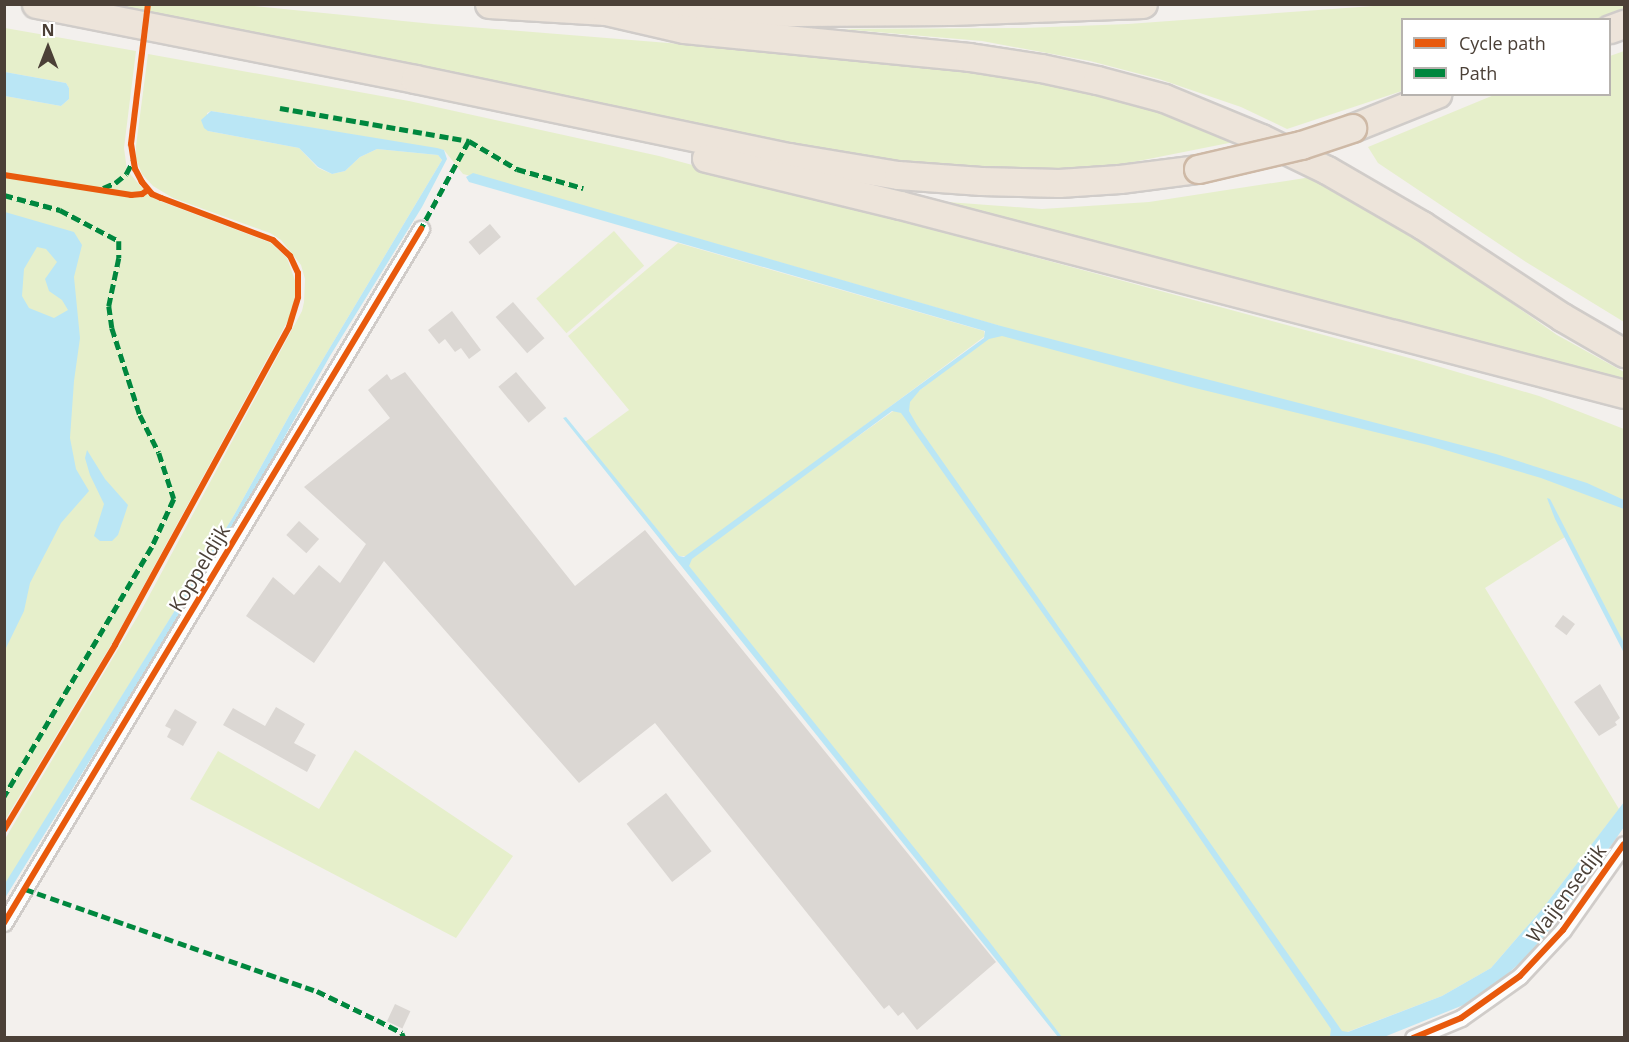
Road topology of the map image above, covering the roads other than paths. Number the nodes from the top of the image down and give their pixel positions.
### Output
1 (36, 4) edge
2 (489, 4) edge
3 (1143, 4) edge
4 (606, 12) junction
5 (1432, 96) edge
6 (651, 129) junction
7 (421, 229) dead end
8 (1624, 353) edge
9 (1497, 362) junction
10 (1624, 394) edge
11 (1624, 413) edge
12 (1624, 844) edge
13 (4, 924) edge
14 (1413, 1038) edge

1 - 6 highway
2 - 4 highway
3 - 4 highway
4 - 8 highway
5 - 6 highway, bridge
6 - 9 highway
7 - 13 street, Koppeldijk
9 - 10 highway
9 - 11 highway
12 - 14 street, Waijensedijk

